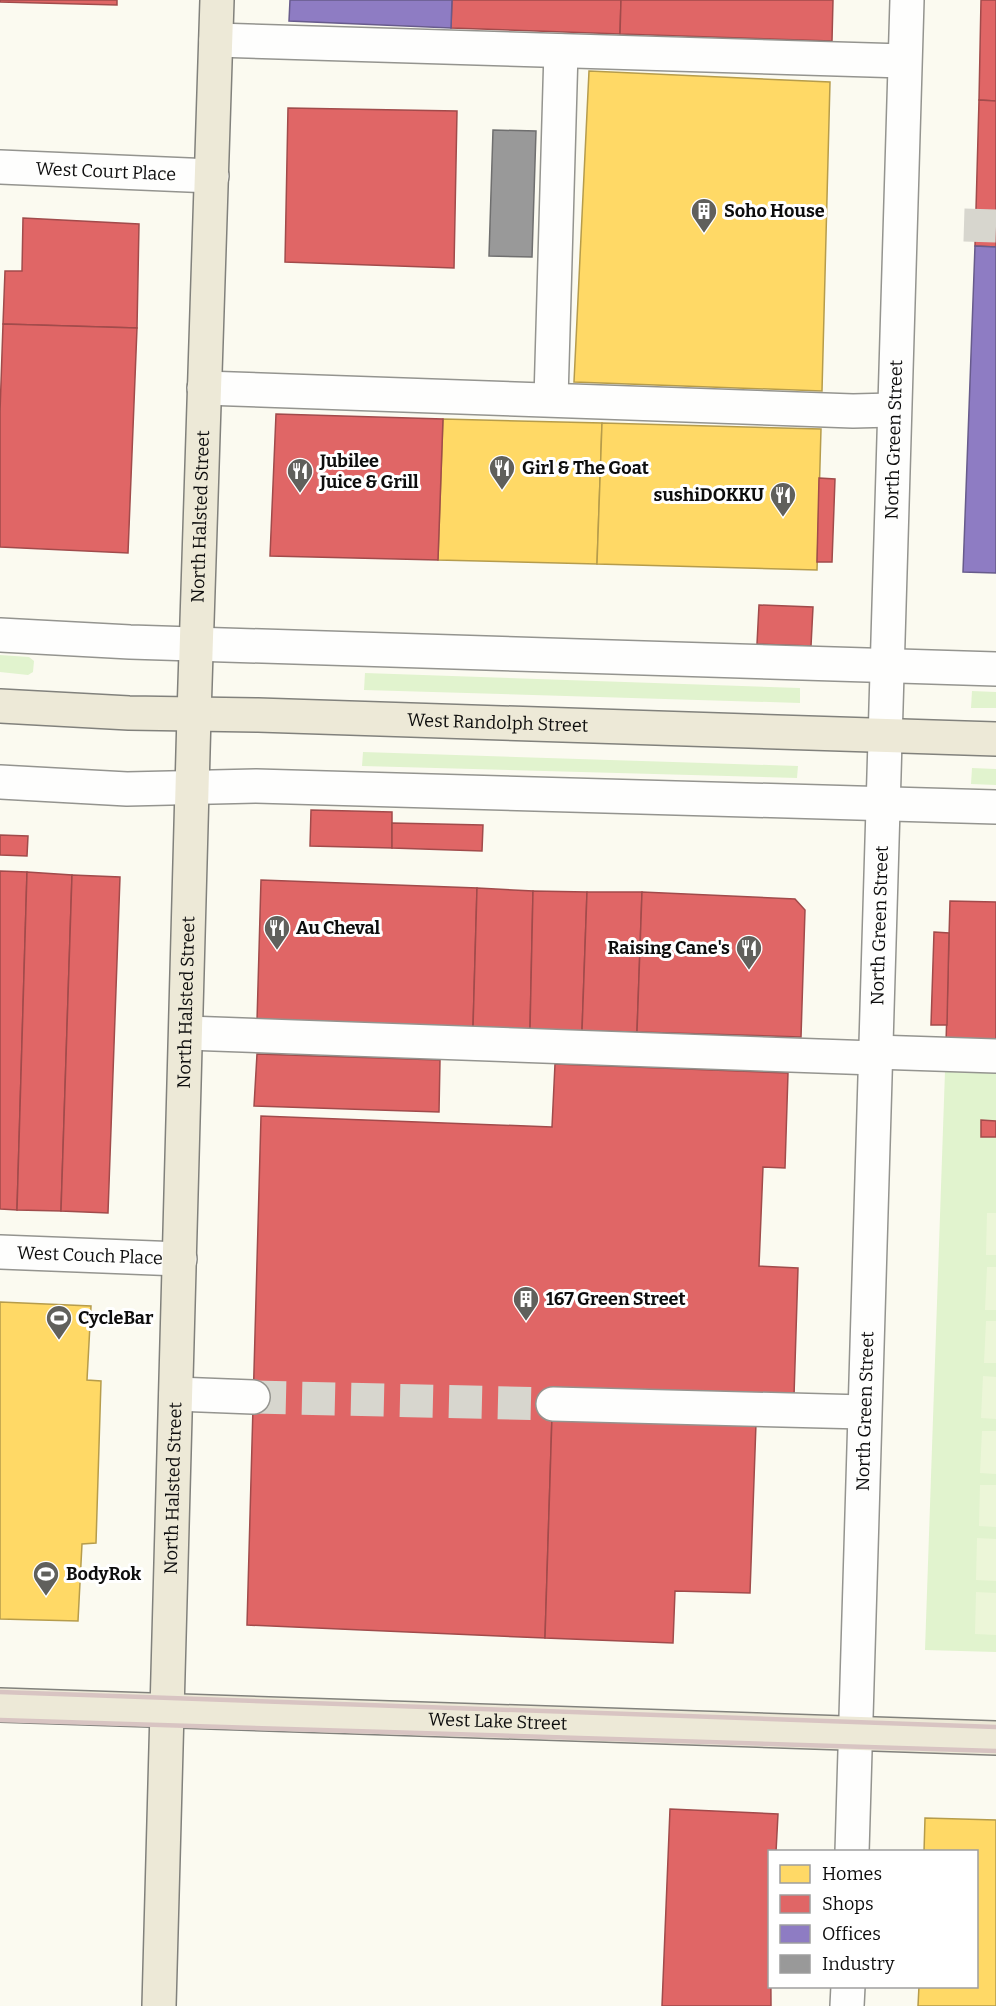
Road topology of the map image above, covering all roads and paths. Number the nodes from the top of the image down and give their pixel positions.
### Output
1 (217, 0) edge
2 (907, 0) edge
3 (216, 40) junction
4 (561, 51) junction
5 (904, 62) junction
6 (0, 167) edge
7 (212, 176) junction
8 (204, 388) junction
9 (551, 399) junction
10 (893, 410) junction
11 (0, 635) edge
12 (196, 644) junction
13 (888, 665) junction
14 (996, 669) edge
15 (0, 706) edge
16 (194, 715) junction
17 (886, 736) junction
18 (996, 739) edge
19 (0, 782) edge
20 (192, 788) junction
21 (884, 803) junction
22 (996, 807) edge
23 (187, 1033) junction
24 (875, 1055) junction
25 (996, 1056) edge
26 (0, 1252) edge
27 (180, 1259) junction
28 (176, 1394) junction
29 (253, 1396) tunnel mouth
30 (553, 1404) tunnel mouth
31 (864, 1412) junction
32 (0, 1705) edge
33 (166, 1711) junction
34 (855, 1733) junction
35 (996, 1738) edge
36 (852, 1850) edge
37 (848, 1988) edge
38 (159, 2006) edge
39 (847, 2006) edge

1 - 3 main road, North Halsted Street
2 - 5 street, North Green Street
3 - 4 street
3 - 7 main road, North Halsted Street
4 - 5 street
4 - 9 street
5 - 10 street, North Green Street
6 - 7 street, West Court Place
7 - 8 main road, North Halsted Street
8 - 9 street
8 - 12 main road, North Halsted Street
9 - 10 street
10 - 13 street, North Green Street
11 - 12 street
12 - 13 street
12 - 16 main road, North Halsted Street
13 - 14 street
13 - 17 street, North Green Street
15 - 16 main road, West Randolph Street
16 - 17 main road, West Randolph Street
16 - 20 main road, North Halsted Street
17 - 18 main road, West Randolph Street
17 - 21 street, North Green Street
19 - 20 street
20 - 21 street
20 - 23 main road, North Halsted Street
21 - 22 street
21 - 24 street, North Green Street
23 - 24 street
23 - 27 main road, North Halsted Street
24 - 25 street
24 - 31 street, North Green Street
26 - 27 street, West Couch Place
27 - 28 main road, North Halsted Street
28 - 29 street
28 - 33 main road, North Halsted Street
30 - 31 street
31 - 34 street, North Green Street
32 - 33 main road, West Lake Street
33 - 34 main road, West Lake Street
33 - 38 main road, North Halsted Street
34 - 35 main road, West Lake Street
34 - 36 street, North Green Street
37 - 39 street

